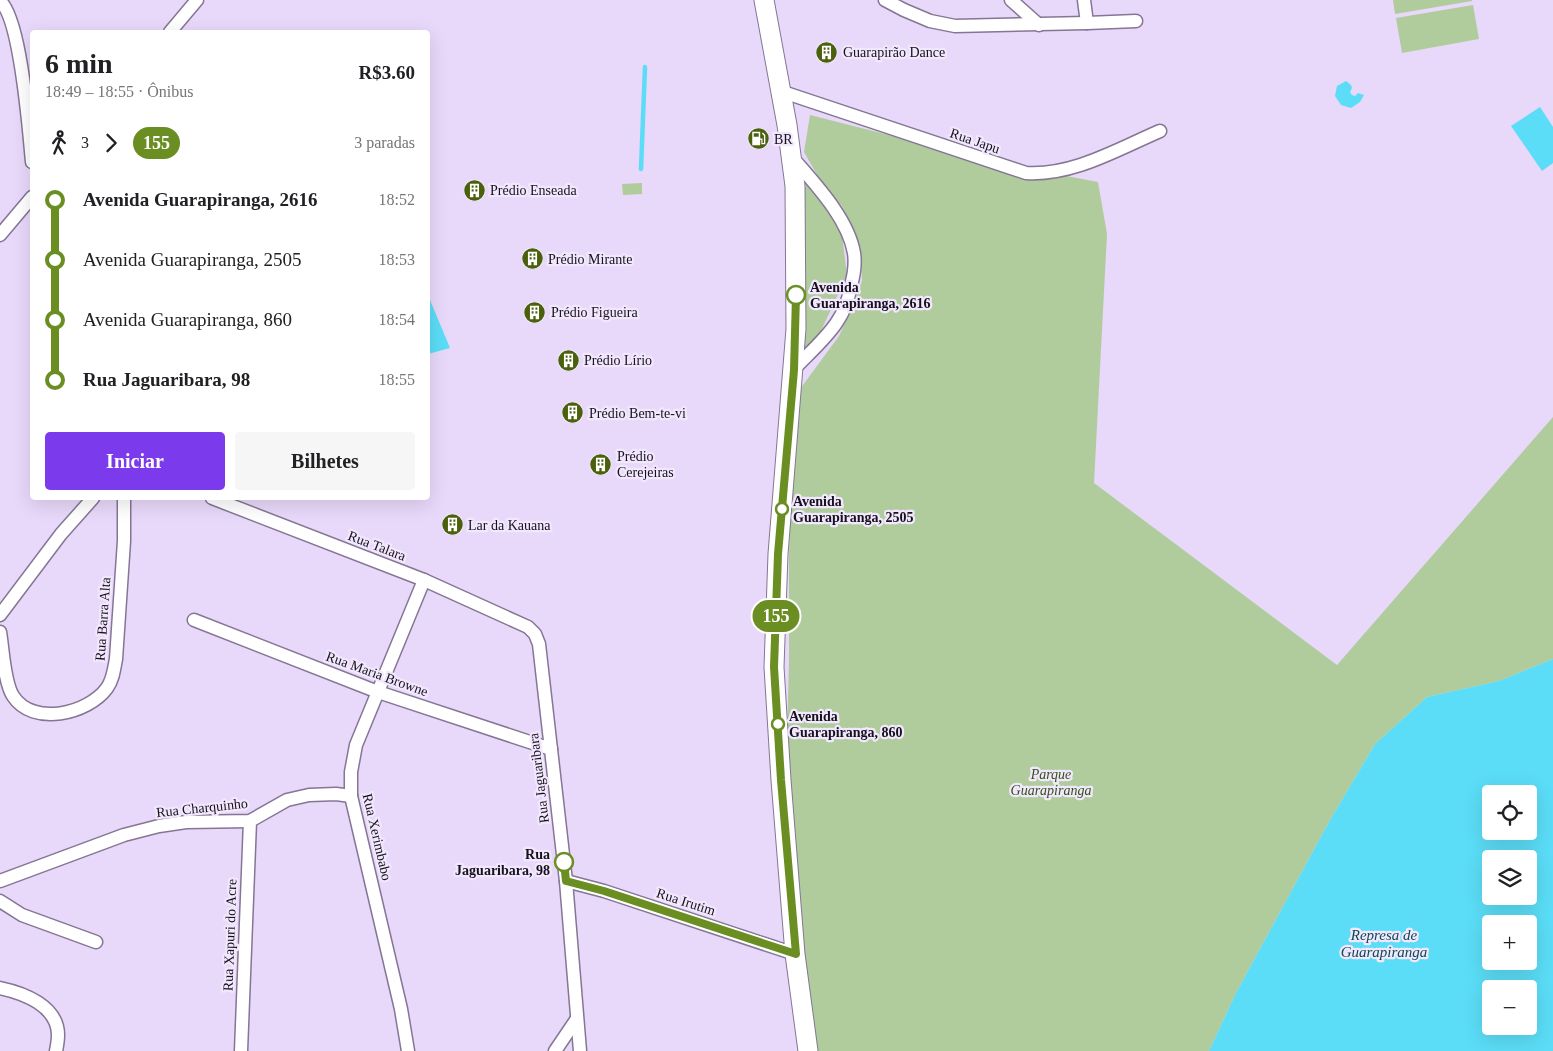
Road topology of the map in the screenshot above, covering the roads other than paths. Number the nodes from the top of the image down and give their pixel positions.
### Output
1 (197, 0) edge
2 (764, 0) edge
3 (885, 0) edge
4 (1011, 0) edge
5 (1084, 0) edge
6 (3, 4) edge
7 (1136, 21) dead end
8 (1087, 23) junction
9 (1039, 24) junction
10 (172, 30) edge
11 (780, 91) junction
12 (1160, 131) dead end
13 (30, 145) edge
14 (792, 157) junction
15 (30, 199) edge
16 (0, 235) edge
17 (794, 370) junction
18 (91, 500) edge
19 (124, 500) edge
20 (217, 500) edge
21 (424, 580) junction
22 (0, 615) edge
23 (194, 620) dead end
24 (528, 627) joint
25 (0, 632) edge
26 (378, 692) junction
27 (551, 749) junction
28 (351, 796) junction
29 (250, 821) junction
30 (0, 881) edge
31 (566, 881) junction
32 (0, 901) edge
33 (96, 942) dead end
34 (796, 954) junction
35 (0, 988) edge
36 (576, 1020) junction
37 (241, 1050) edge
38 (56, 1051) edge
39 (408, 1051) edge
40 (555, 1051) edge
41 (580, 1051) edge
42 (808, 1051) edge

1 - 10 street
2 - 11 main road
3 - 9 street
4 - 9 street
5 - 8 street
6 - 13 street
7 - 8 street
8 - 9 street
11 - 12 street, Rua Japu
11 - 14 main road
14 - 17 main road
14 - 17 street
15 - 16 street
17 - 34 main road
18 - 22 street
19 - 25 street, Rua Barra Alta
20 - 21 street, Rua Talara
21 - 24 street, Rua Talara
21 - 26 street, Rua Xerimbabo
23 - 26 street, Rua Maria Browne
24 - 27 street, Rua Jaguaribara
26 - 27 street, Rua Maria Browne
26 - 28 street, Rua Xerimbabo
27 - 31 street, Rua Jaguaribara
28 - 29 street, Rua Charquinho
28 - 39 street, Rua Xerimbabo
29 - 30 street, Rua Charquinho
29 - 37 street, Rua Xapuri do Acre
31 - 34 street, Rua Irutim
31 - 36 street, Rua Jaguaribara
32 - 33 street
34 - 42 main road
35 - 38 street
36 - 40 street
36 - 41 street, Rua Jaguaribara

